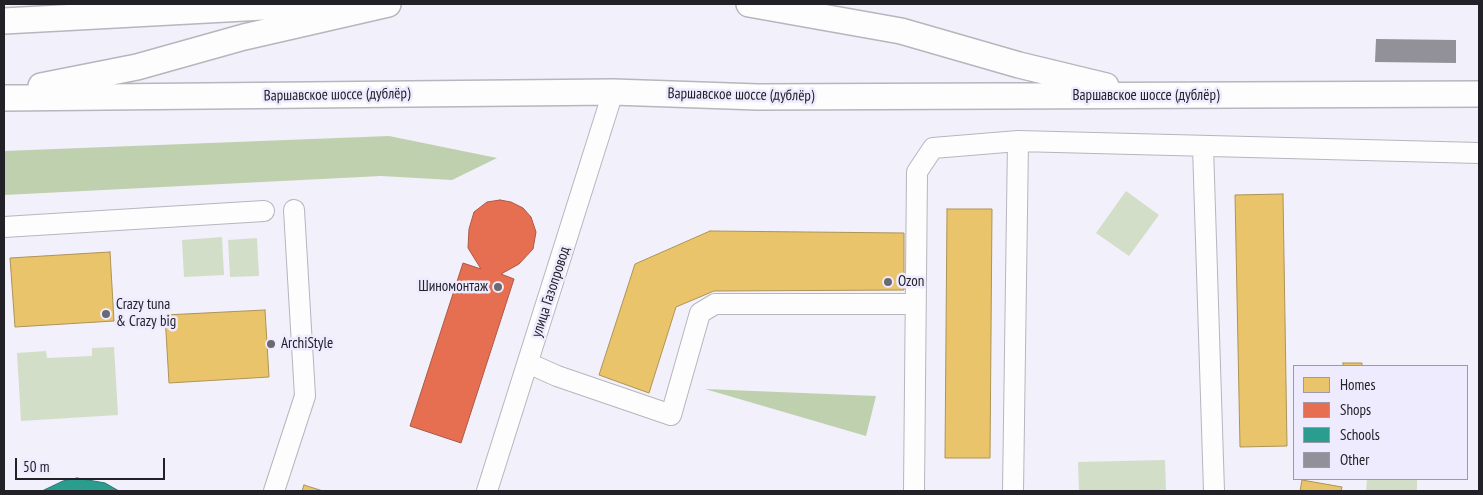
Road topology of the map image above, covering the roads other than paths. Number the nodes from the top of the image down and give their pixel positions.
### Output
1 (318, 4) edge
2 (388, 4) edge
3 (749, 4) edge
4 (4, 21) edge
5 (613, 92) junction
6 (4, 94) edge
7 (1479, 94) edge
8 (1150, 96) junction
9 (4, 98) edge
10 (1018, 141) junction
11 (1203, 147) junction
12 (1479, 153) edge
13 (294, 210) dead end
14 (264, 212) dead end
15 (4, 227) edge
16 (916, 304) junction
17 (528, 363) junction
18 (274, 491) edge
19 (487, 491) edge
20 (914, 491) edge
21 (1013, 491) edge
22 (1214, 491) edge

1 - 4 main road
2 - 6 main road
3 - 8 main road
5 - 8 main road, Варшавское шоссе (дублёр)
5 - 9 main road, Варшавское шоссе (дублёр)
5 - 17 street, улица Газопровод
7 - 8 main road, Варшавское шоссе (дублёр)
10 - 11 street
10 - 16 street
10 - 21 street
11 - 12 street
11 - 22 street
13 - 18 street
14 - 15 street
16 - 17 street
16 - 20 street
17 - 19 street, улица Газопровод

